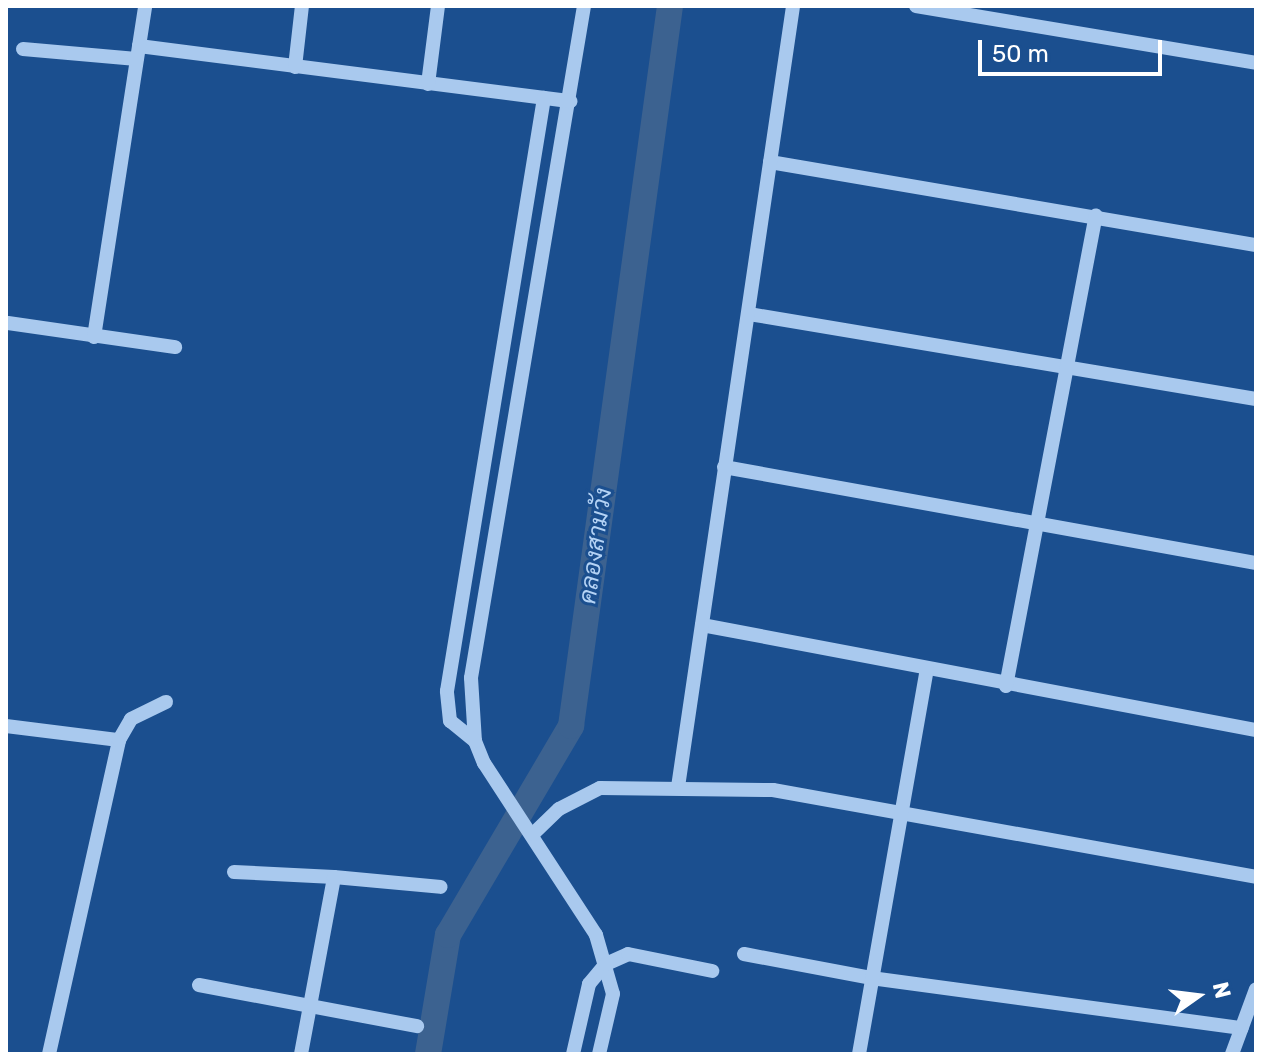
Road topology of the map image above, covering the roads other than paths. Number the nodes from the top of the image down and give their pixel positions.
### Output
1 (145, 6) edge
2 (302, 6) edge
3 (438, 6) edge
4 (584, 6) edge
5 (793, 6) edge
6 (916, 6) edge
7 (23, 49) dead end
8 (138, 52) junction
9 (1256, 63) edge
10 (295, 67) junction
11 (428, 84) junction
12 (544, 98) junction
13 (571, 101) junction
14 (770, 162) junction
15 (1096, 216) junction
16 (1256, 245) edge
17 (749, 314) junction
18 (8, 323) dead end
19 (94, 337) junction
20 (175, 347) dead end
21 (1069, 367) junction
22 (1256, 399) edge
23 (724, 467) junction
24 (1041, 521) junction
25 (1256, 563) edge
26 (702, 625) junction
27 (927, 669) junction
28 (1006, 686) junction
29 (166, 702) dead end
30 (6, 726) edge
31 (1256, 730) edge
32 (119, 740) junction
33 (475, 741) junction
34 (678, 787) junction
35 (904, 817) junction
36 (532, 832) junction
37 (234, 872) dead end
38 (334, 877) junction
39 (1256, 877) edge
40 (441, 887) dead end
41 (744, 954) dead end
42 (606, 964) junction
43 (712, 971) dead end
44 (871, 978) junction
45 (199, 985) dead end
46 (1256, 989) edge
47 (311, 1008) junction
48 (417, 1026) dead end
49 (1242, 1028) junction
50 (49, 1054) edge
51 (301, 1054) edge
52 (573, 1054) edge
53 (599, 1054) edge
54 (859, 1054) edge
55 (1232, 1054) edge

1 - 8 street
2 - 10 street
3 - 11 street
4 - 13 street
5 - 14 street
6 - 9 street
7 - 8 street
8 - 10 street
8 - 19 street
10 - 11 street
11 - 12 street
12 - 13 street
12 - 33 street
13 - 33 street
14 - 15 street
14 - 17 street
15 - 16 street
15 - 21 street
17 - 21 street
17 - 23 street
18 - 19 street
19 - 20 street
21 - 22 street
21 - 24 street
23 - 24 street
23 - 26 street
24 - 25 street
24 - 28 street
26 - 27 street
26 - 34 street
27 - 28 street
27 - 35 street
28 - 31 street
29 - 32 street
30 - 32 street
32 - 50 street
33 - 36 street
34 - 35 street
34 - 36 street
35 - 39 street
35 - 44 street
36 - 42 street
37 - 38 street
38 - 40 street
38 - 47 street
41 - 44 street
42 - 43 street
42 - 52 street
42 - 53 street
44 - 49 street
44 - 54 street
45 - 47 street
46 - 49 street
47 - 48 street
47 - 51 street
49 - 55 street

